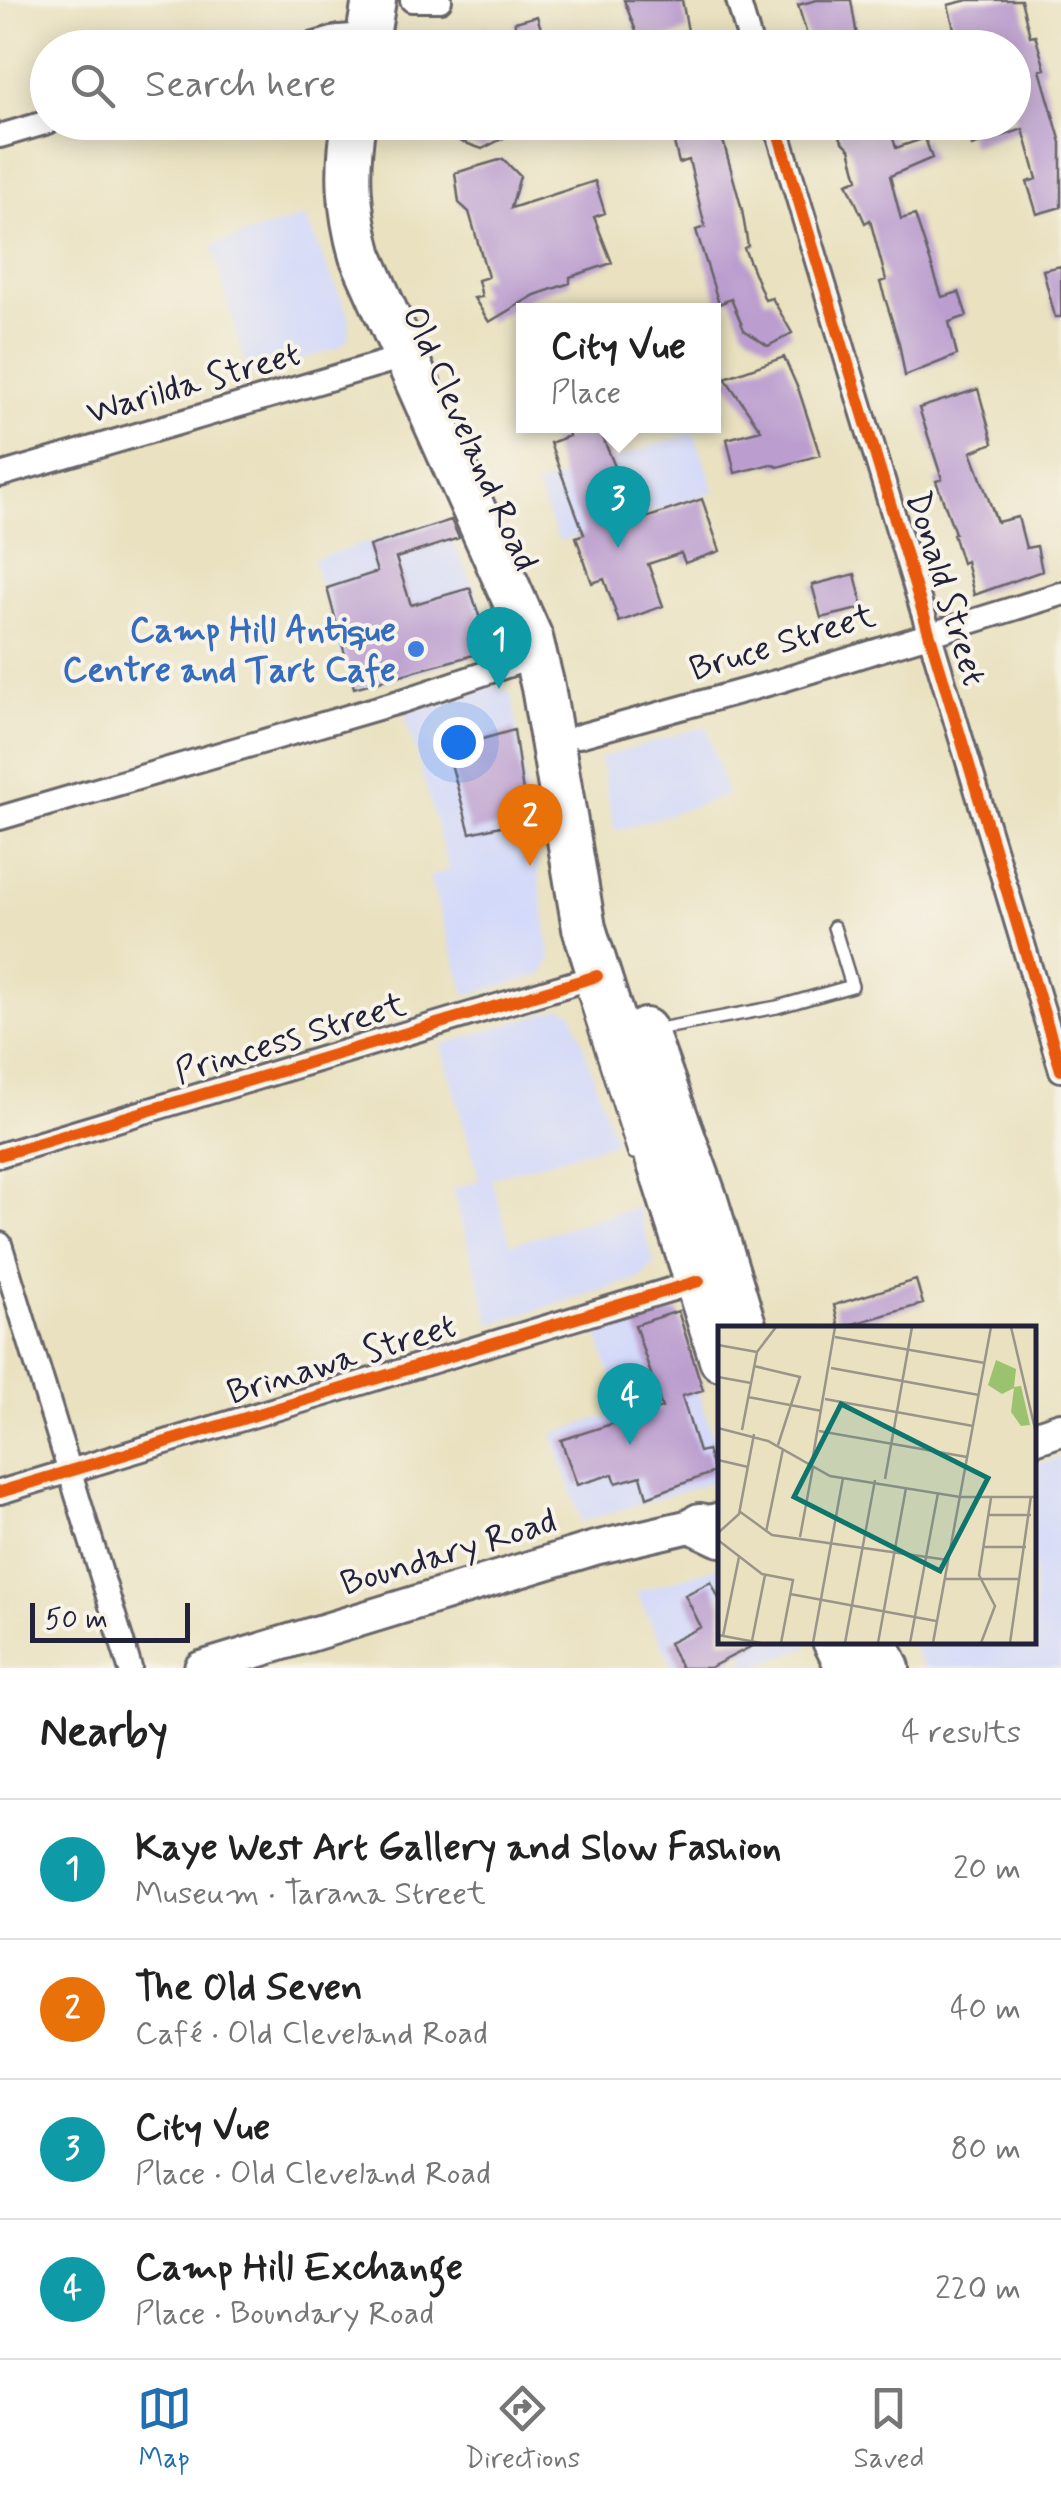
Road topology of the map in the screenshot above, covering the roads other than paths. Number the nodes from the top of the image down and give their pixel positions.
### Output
1 (400, 0) edge
2 (412, 0) edge
3 (440, 0) edge
4 (738, 0) edge
5 (377, 30) edge
6 (747, 30) edge
7 (30, 127) edge
8 (0, 136) edge
9 (352, 140) edge
10 (378, 140) edge
11 (780, 140) edge
12 (406, 356) junction
13 (0, 476) edge
14 (1061, 594) edge
15 (929, 633) junction
16 (536, 656) junction
17 (580, 736) junction
18 (0, 818) edge
19 (834, 927) dead end
20 (589, 979) junction
21 (646, 1032) junction
22 (1061, 1070) edge
23 (0, 1155) edge
24 (638, 1168) dead end
25 (0, 1244) edge
26 (684, 1256) junction
27 (744, 1326) edge
28 (718, 1350) edge
29 (1061, 1412) edge
30 (1036, 1419) edge
31 (1061, 1430) edge
32 (1036, 1437) edge
33 (70, 1471) junction
34 (0, 1492) edge
35 (714, 1526) edge
36 (836, 1643) edge
37 (876, 1643) edge
38 (130, 1668) edge
39 (202, 1668) edge
40 (848, 1668) edge
41 (888, 1668) edge

1 - 5 highway
2 - 3 street
4 - 6 street
7 - 8 street
9 - 12 highway, Old Cleveland Road
10 - 17 highway, Old Cleveland Road
11 - 15 street, Donald Street
12 - 13 street, Warilda Street
12 - 16 highway, Old Cleveland Road
14 - 15 street, Bruce Street
15 - 17 street, Bruce Street
15 - 22 street, Donald Street
16 - 18 street
16 - 20 highway, Old Cleveland Road
17 - 21 highway, Old Cleveland Road
19 - 21 lane
20 - 23 street, Princess Street
20 - 24 lane, Old Cleveland Road
20 - 26 highway, Old Cleveland Road
21 - 27 highway, Old Cleveland Road
25 - 33 street
26 - 28 highway, Old Cleveland Road
26 - 33 street, Brinawa Street
29 - 30 main road
31 - 32 main road
33 - 34 street, Brinawa Street
33 - 38 street
35 - 39 main road, Boundary Road
36 - 40 highway
37 - 41 highway

